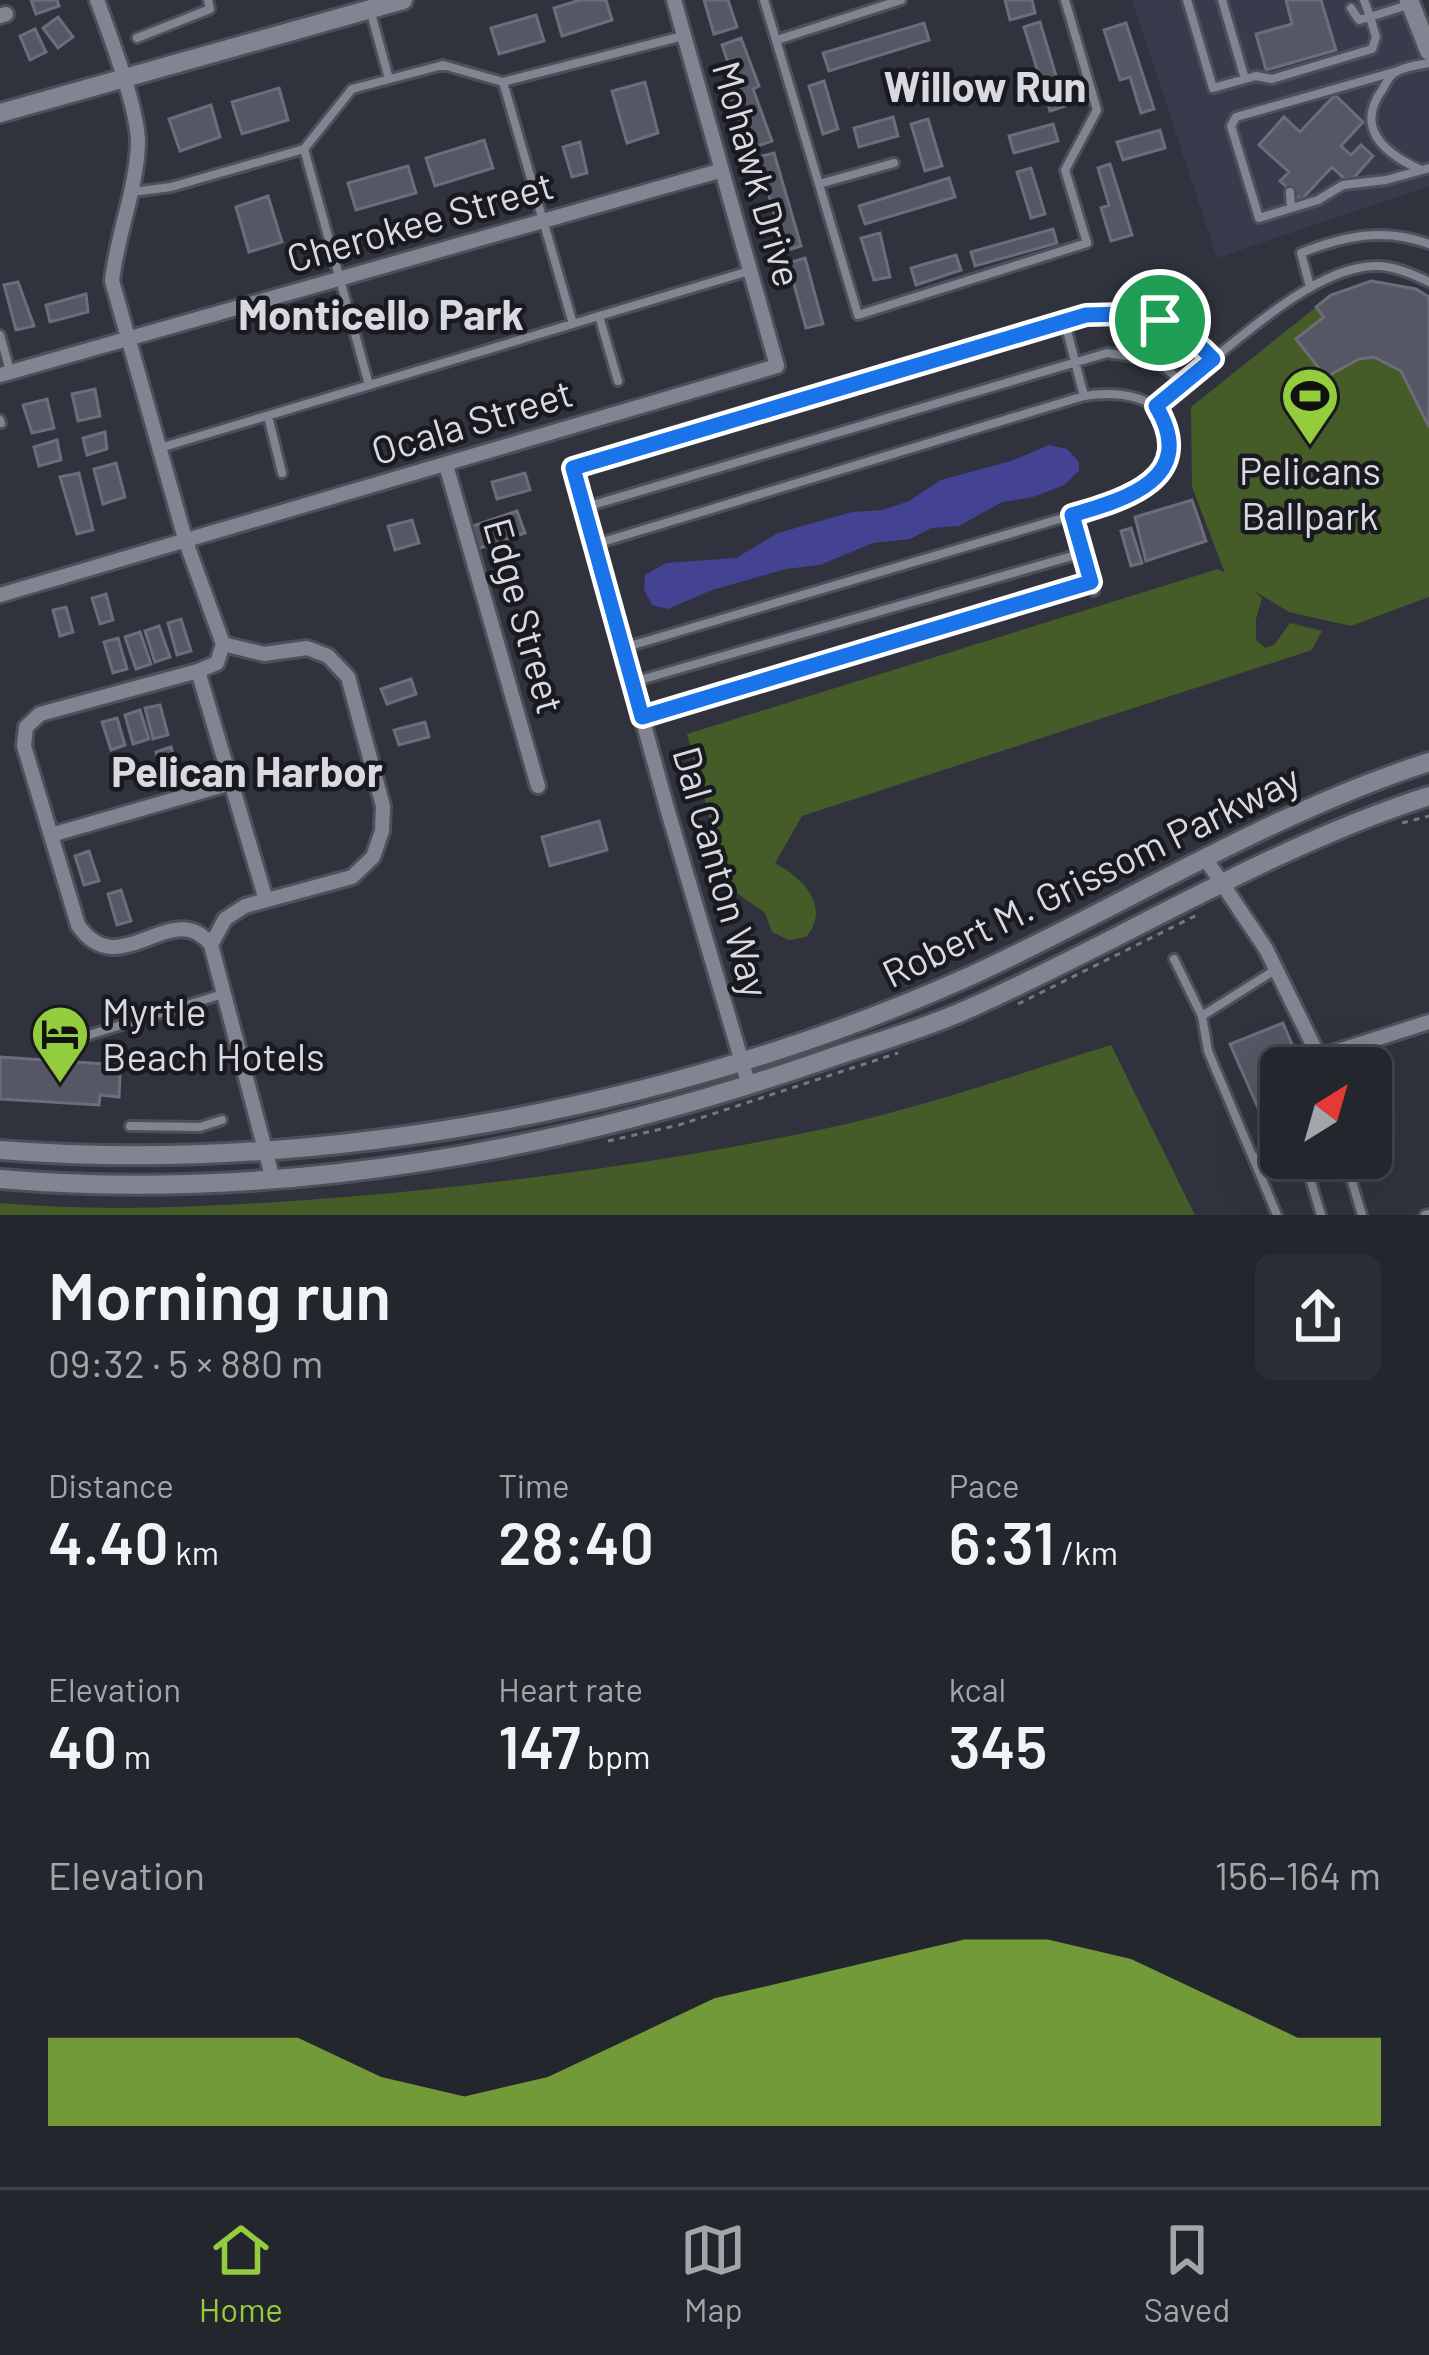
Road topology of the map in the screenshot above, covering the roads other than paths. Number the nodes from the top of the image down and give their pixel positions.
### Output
1 (97, 0) edge
2 (208, 0) edge
3 (403, 0) edge
4 (674, 0) edge
5 (764, 0) edge
6 (901, 0) edge
7 (1065, 0) edge
8 (1187, 0) edge
9 (1222, 0) edge
10 (1364, 0) edge
11 (1410, 2) edge
12 (1351, 8) dead end
13 (371, 11) junction
14 (1370, 17) junction
15 (685, 36) junction
16 (137, 38) dead end
17 (776, 40) junction
18 (1429, 51) edge
19 (1429, 63) edge
20 (1394, 72) junction
21 (121, 76) junction
22 (389, 79) junction
23 (1245, 79) junction
24 (503, 82) junction
25 (0, 113) edge
26 (304, 149) junction
27 (894, 163) dead end
28 (1425, 169) edge
29 (719, 171) junction
30 (819, 184) junction
31 (133, 192) junction
32 (1290, 192) dead end
33 (1291, 208) junction
34 (544, 221) junction
35 (1429, 244) edge
36 (749, 271) junction
37 (338, 279) junction
38 (1429, 282) edge
39 (1310, 287) junction
40 (599, 316) junction
41 (1065, 323) junction
42 (573, 324) junction
43 (0, 335) edge
44 (126, 340) junction
45 (1213, 359) junction
46 (1075, 361) junction
47 (777, 366) joint
48 (5, 374) edge
49 (618, 381) dead end
50 (1186, 385) junction
51 (369, 386) junction
52 (1084, 395) junction
53 (1156, 406) junction
54 (268, 416) junction
55 (158, 449) junction
56 (446, 465) junction
57 (573, 468) joint
58 (282, 473) dead end
59 (584, 508) junction
60 (1072, 515) junction
61 (186, 542) junction
62 (594, 544) junction
63 (1083, 553) junction
64 (0, 595) edge
65 (223, 644) junction
66 (623, 648) junction
67 (198, 671) junction
68 (632, 682) junction
69 (642, 717) junction
70 (1429, 762) edge
71 (231, 782) junction
72 (538, 786) dead end
73 (1429, 796) edge
74 (51, 835) junction
75 (1205, 858) junction
76 (1223, 881) junction
77 (266, 900) junction
78 (211, 945) junction
79 (1174, 959) dead end
80 (1276, 969) junction
81 (224, 994) junction
82 (1202, 1016) junction
83 (1429, 1022) edge
84 (1315, 1047) edge
85 (1362, 1047) edge
86 (43, 1048) dead end
87 (741, 1061) junction
88 (748, 1087) junction
89 (222, 1120) dead end
90 (130, 1126) dead end
91 (0, 1150) edge
92 (265, 1151) junction
93 (1260, 1156) edge
94 (1255, 1158) junction
95 (0, 1179) edge
96 (1311, 1179) edge
97 (1351, 1179) edge
98 (272, 1180) junction
99 (1277, 1215) edge
100 (1322, 1215) edge
101 (1362, 1215) edge

1 - 21 street
2 - 16 lane
3 - 13 main road
4 - 15 street, Mohawk Drive
5 - 17 lane
6 - 17 lane
7 - 30 lane
8 - 23 lane
9 - 23 lane
10 - 14 lane
11 - 14 lane
11 - 18 main road
12 - 14 lane
13 - 21 main road
13 - 22 lane
14 - 23 lane
15 - 24 lane
15 - 29 street, Mohawk Drive
17 - 30 lane
19 - 20 lane
20 - 28 lane
20 - 33 lane
21 - 25 main road
21 - 31 street
22 - 24 lane
22 - 26 lane
24 - 34 lane
26 - 31 lane
26 - 37 lane
27 - 30 lane
28 - 33 lane
29 - 34 street, Cherokee Street
29 - 36 street, Mohawk Drive
31 - 44 street
32 - 33 lane
34 - 37 street, Cherokee Street
34 - 42 lane
35 - 39 lane
36 - 40 lane
36 - 47 street, Mohawk Drive
37 - 44 street, Cherokee Street
37 - 51 lane
38 - 39 lane
39 - 45 lane
40 - 42 lane
40 - 49 lane
41 - 45 lane
41 - 46 lane
41 - 57 lane
42 - 51 lane
43 - 48 lane
44 - 48 street, Cherokee Street
44 - 55 street
45 - 50 lane
46 - 50 lane
46 - 52 lane
46 - 59 lane
47 - 56 street, Ocala Street
50 - 53 lane
51 - 54 lane
52 - 53 lane
52 - 62 lane
53 - 60 lane
54 - 55 lane
54 - 58 lane
55 - 61 street
56 - 61 street, Ocala Street
56 - 72 street, Edge Street
57 - 59 street, Dal Canton Way
59 - 62 street, Dal Canton Way
60 - 63 lane
60 - 66 lane
61 - 64 street, Ocala Street
61 - 65 street
62 - 66 street, Dal Canton Way
63 - 68 lane
63 - 69 lane
65 - 67 street
65 - 77 street
66 - 68 street, Dal Canton Way
67 - 71 street
67 - 74 street
68 - 69 street, Dal Canton Way
69 - 87 street, Dal Canton Way
70 - 75 main road, Robert M. Grissom Parkway
71 - 74 street
71 - 77 street
73 - 76 main road, Robert M. Grissom Parkway
74 - 78 street
75 - 76 street
75 - 87 main road, Robert M. Grissom Parkway
76 - 80 street
76 - 88 main road, Robert M. Grissom Parkway
77 - 78 street
78 - 81 street
79 - 82 lane
80 - 82 lane
80 - 84 street
81 - 86 lane
81 - 92 street
82 - 94 lane
83 - 85 street
87 - 88 street, Dal Canton Way
87 - 92 main road, Robert M. Grissom Parkway
88 - 98 main road, Robert M. Grissom Parkway
89 - 90 lane
91 - 92 main road, Robert M. Grissom Parkway
92 - 98 street
93 - 94 lane
94 - 99 lane
95 - 98 main road, Robert M. Grissom Parkway
96 - 100 lane
97 - 101 lane

